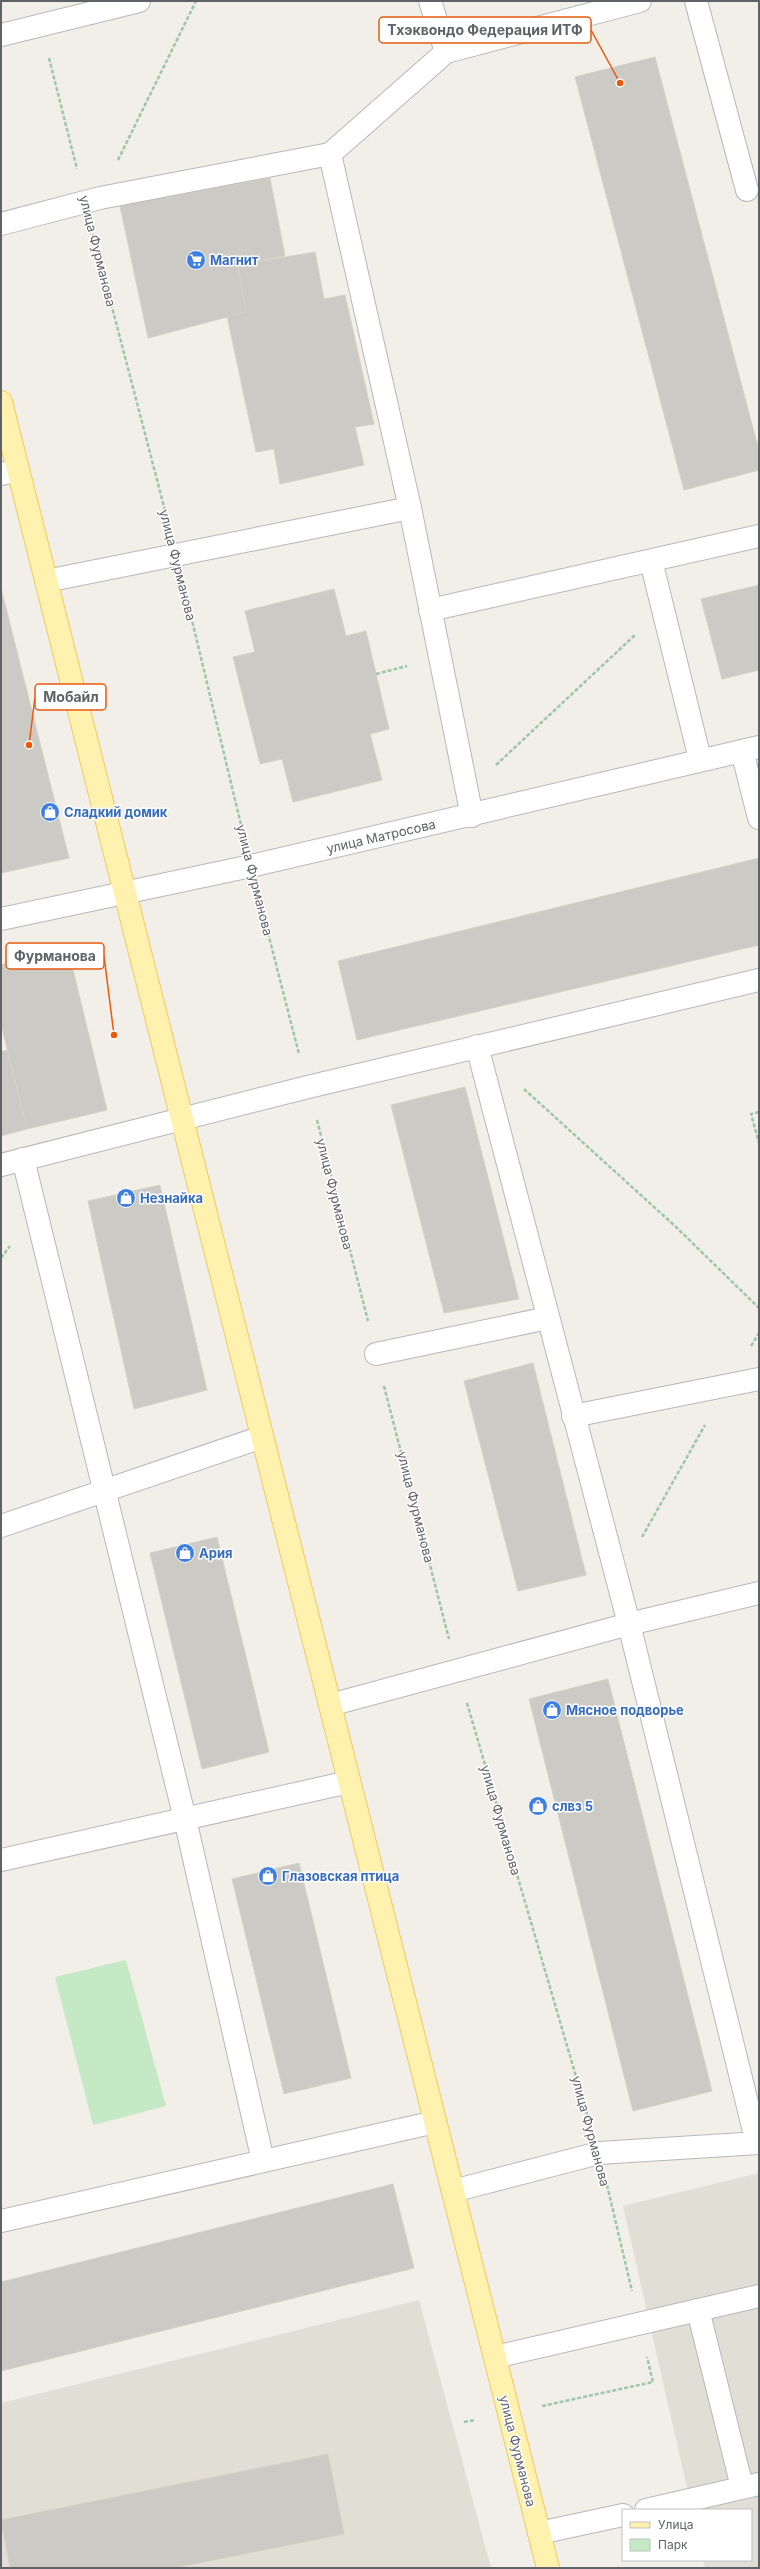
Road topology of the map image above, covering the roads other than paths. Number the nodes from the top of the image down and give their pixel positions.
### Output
1 (139, 1) edge
2 (430, 1) edge
3 (640, 1) edge
4 (696, 1) edge
5 (1, 34) edge
6 (446, 52) junction
7 (330, 154) junction
8 (747, 190) dead end
9 (1, 224) edge
10 (1, 402) edge
11 (9, 472) edge
12 (410, 508) junction
13 (759, 536) edge
14 (651, 561) junction
15 (46, 581) junction
16 (430, 610) junction
17 (751, 749) edge
18 (700, 760) junction
19 (472, 816) junction
20 (759, 818) edge
21 (125, 892) junction
22 (1, 919) edge
23 (759, 980) edge
24 (477, 1046) junction
25 (182, 1118) junction
26 (23, 1159) junction
27 (1, 1165) edge
28 (548, 1318) junction
29 (376, 1354) road end
30 (759, 1379) edge
31 (573, 1416) junction
32 (262, 1437) junction
33 (104, 1489) junction
34 (1, 1526) edge
35 (759, 1592) edge
36 (629, 1624) junction
37 (330, 1705) junction
38 (349, 1782) junction
39 (185, 1819) junction
40 (1, 1860) edge
41 (435, 2122) junction
42 (758, 2143) edge
43 (263, 2161) junction
44 (452, 2191) junction
45 (1, 2221) edge
46 (759, 2296) edge
47 (698, 2310) junction
48 (495, 2358) junction
49 (751, 2486) edge
50 (650, 2509) edge
51 (622, 2515) edge
52 (539, 2533) junction
53 (548, 2568) edge

1 - 5 lane
2 - 6 lane
3 - 6 lane
4 - 8 lane
6 - 7 lane
7 - 9 lane
7 - 12 lane
10 - 11 main road, улица Фурманова
11 - 15 main road, улица Фурманова
12 - 15 lane
12 - 16 lane
13 - 14 lane
14 - 16 lane
14 - 18 lane
15 - 21 main road, улица Фурманова
16 - 19 lane
17 - 18 lane, улица Матросова
17 - 20 lane
18 - 19 lane, улица Матросова
19 - 21 lane, улица Матросова
21 - 22 lane, улица Матросова
21 - 25 main road, улица Фурманова
23 - 24 lane
24 - 25 lane
24 - 28 lane
25 - 26 lane
25 - 32 main road, улица Фурманова
26 - 27 lane
26 - 33 lane
28 - 29 lane
28 - 31 lane
30 - 31 lane
31 - 36 lane
32 - 33 lane
32 - 37 main road, улица Фурманова
33 - 34 lane
33 - 39 lane
35 - 36 lane
36 - 37 lane
36 - 42 lane
37 - 38 main road, улица Фурманова
38 - 39 lane
38 - 41 main road, улица Фурманова
39 - 40 lane
39 - 43 lane
41 - 43 lane
41 - 44 main road, улица Фурманова
42 - 44 lane
43 - 45 lane
44 - 48 main road, улица Фурманова
46 - 47 lane
47 - 48 lane
47 - 49 lane
48 - 52 main road, улица Фурманова
49 - 50 lane
51 - 52 lane
52 - 53 main road, улица Фурманова

